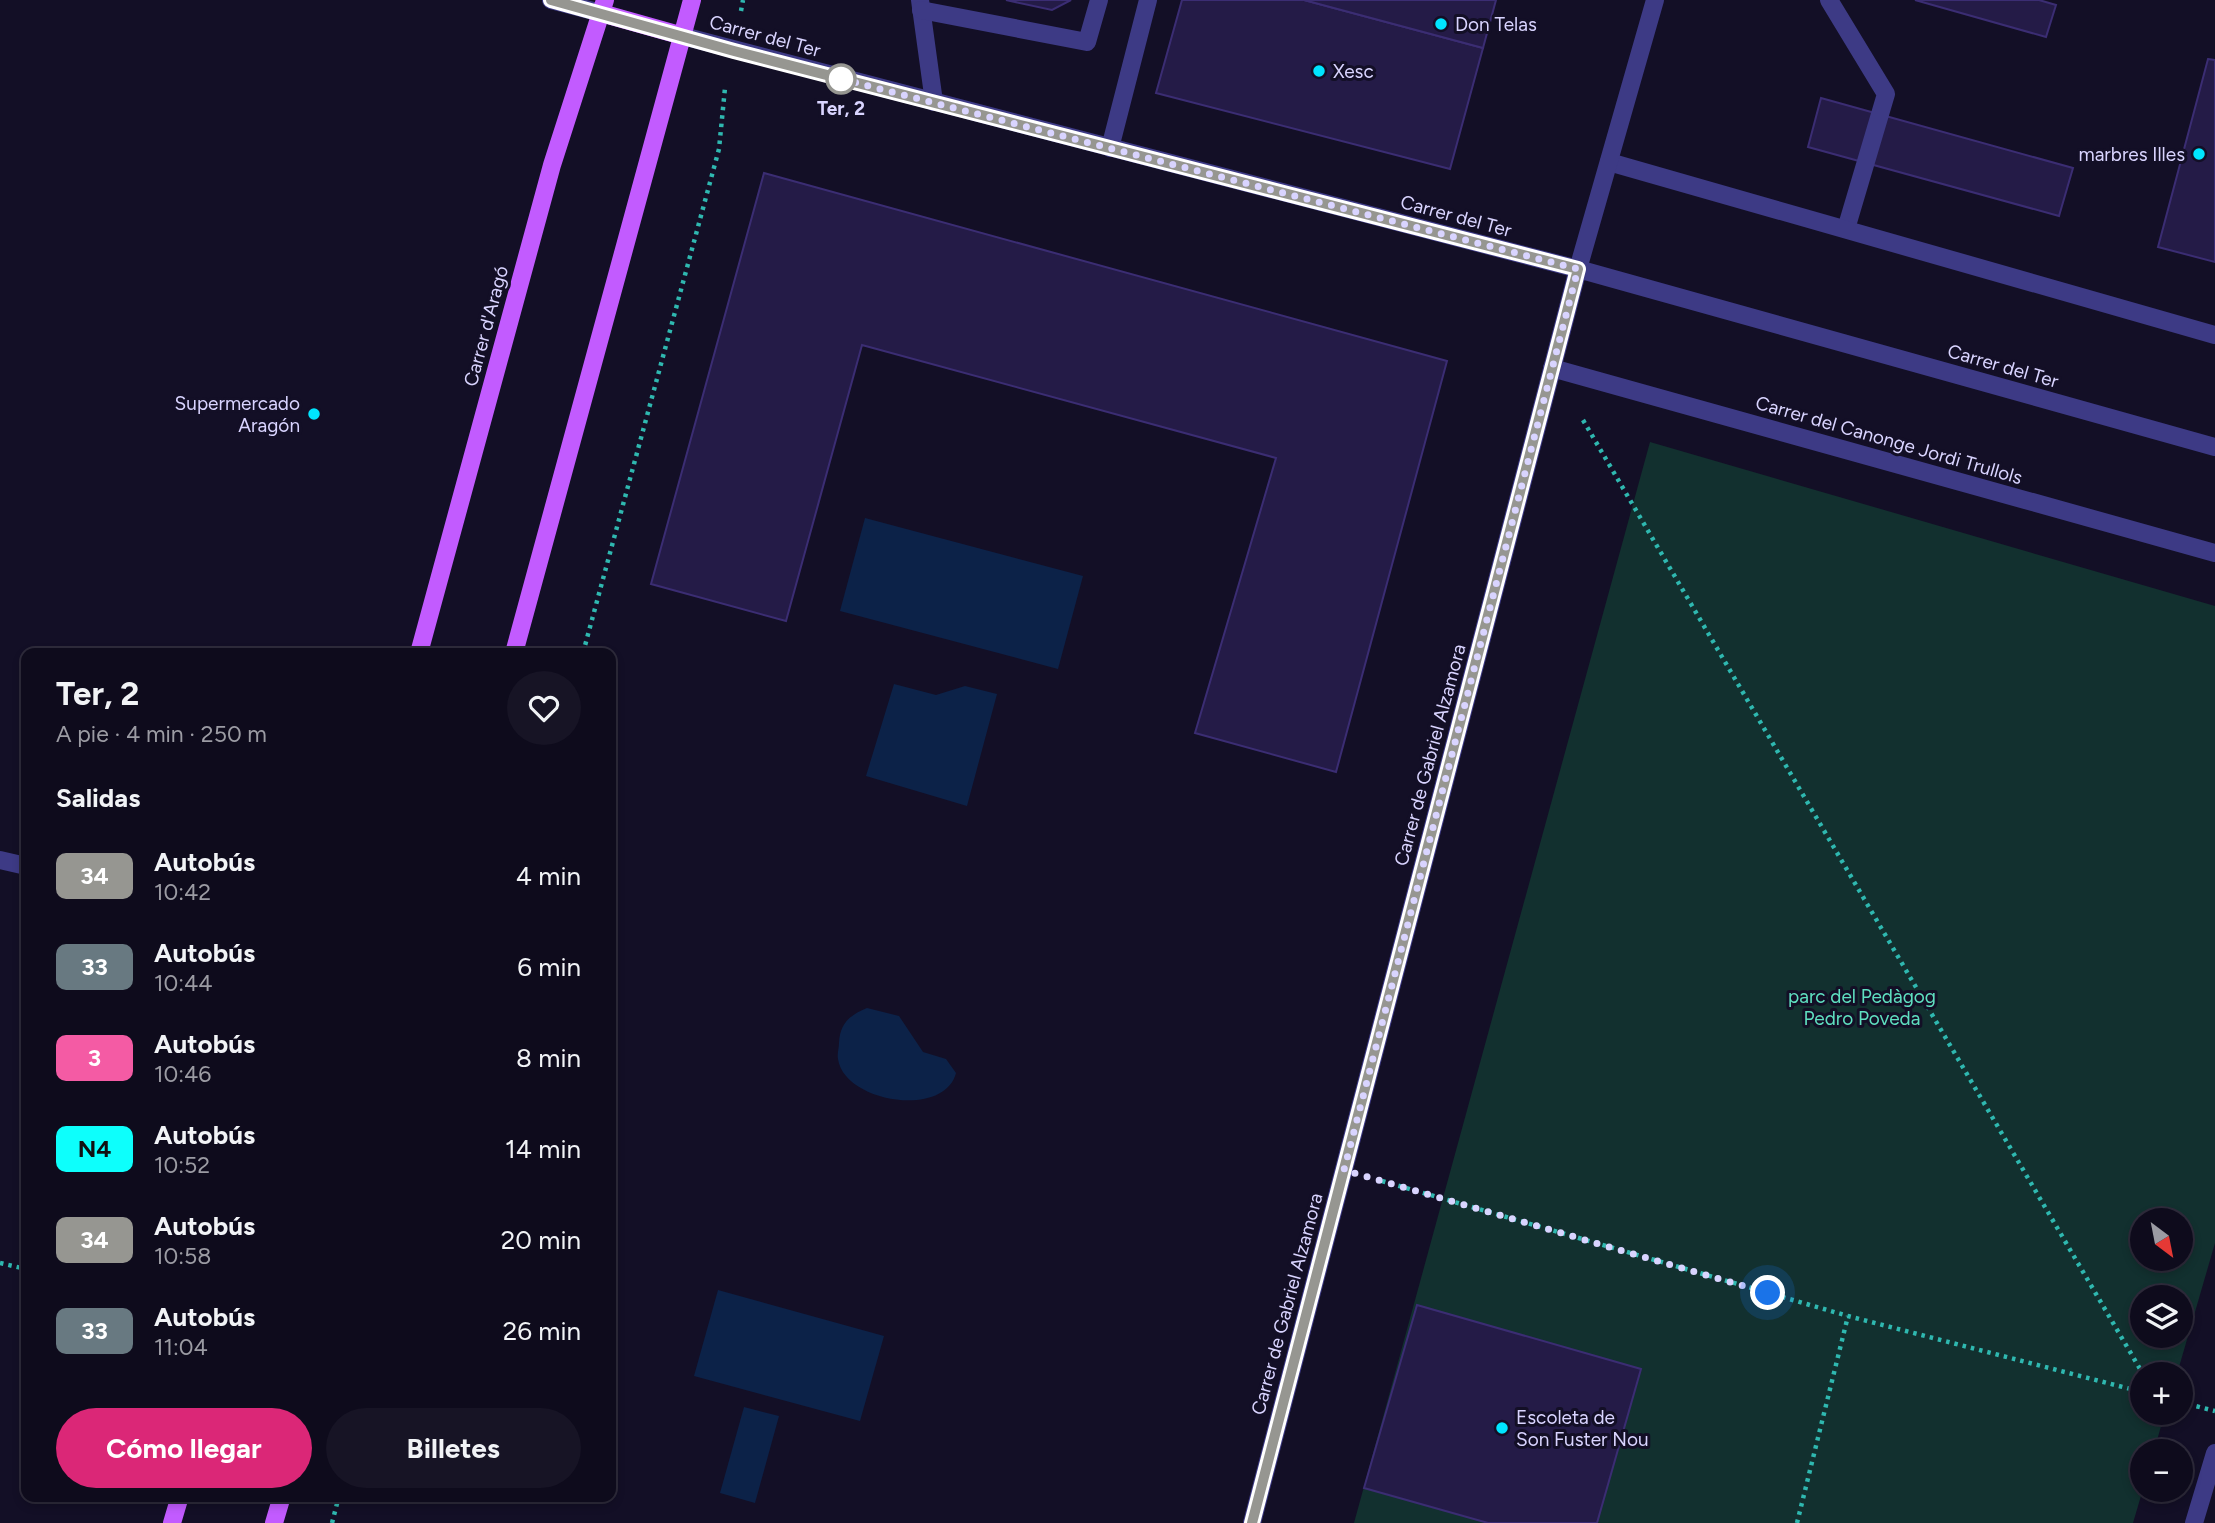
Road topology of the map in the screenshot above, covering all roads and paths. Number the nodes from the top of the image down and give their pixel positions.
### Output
1 (551, 0) edge
2 (692, 0) edge
3 (743, 0) edge
4 (1099, 0) edge
5 (1148, 0) edge
6 (1655, 0) edge
7 (1829, 0) edge
8 (920, 5) edge
9 (603, 6) edge
10 (683, 36) junction
11 (734, 51) junction
12 (934, 102) junction
13 (1110, 148) junction
14 (1609, 162) junction
15 (1846, 229) junction
16 (1578, 269) junction
17 (2215, 335) edge
18 (1552, 368) junction
19 (2215, 447) edge
20 (2215, 553) edge
21 (420, 648) edge
22 (515, 648) edge
23 (584, 648) edge
24 (0, 860) edge
25 (21, 865) edge
26 (1344, 1170) junction
27 (0, 1263) edge
28 (21, 1268) edge
29 (1848, 1316) junction
30 (2136, 1362) edge
31 (2130, 1389) edge
32 (2193, 1405) edge
33 (2215, 1411) edge
34 (2215, 1453) edge
35 (178, 1502) edge
36 (280, 1502) edge
37 (337, 1502) edge
38 (172, 1523) edge
39 (274, 1523) edge
40 (332, 1523) edge
41 (1252, 1523) edge
42 (1797, 1523) edge
43 (2194, 1523) edge

1 - 9 street
2 - 10 main road
3 - 11 path
4 - 8 street
5 - 13 street
6 - 14 street, Carrer de Gabriel Alzamora
7 - 15 street
8 - 12 street
9 - 10 main road
9 - 21 main road, Carrer d'Aragó
10 - 11 street, Carrer del Ter
10 - 22 main road
11 - 12 street, Carrer del Ter
11 - 23 path
12 - 13 street, Carrer del Ter
13 - 16 street, Carrer del Ter
14 - 15 street
14 - 16 street, Carrer de Gabriel Alzamora
15 - 17 street
16 - 18 street, Carrer de Gabriel Alzamora
16 - 19 street, Carrer del Ter
18 - 20 street, Carrer del Canonge Jordi Trullols
18 - 26 street, Carrer de Gabriel Alzamora
18 - 30 path
24 - 25 street
26 - 29 path
26 - 41 street, Carrer de Gabriel Alzamora
27 - 28 path
29 - 31 path
29 - 42 path
32 - 33 path
34 - 43 street
35 - 38 main road
36 - 39 main road
37 - 40 path

